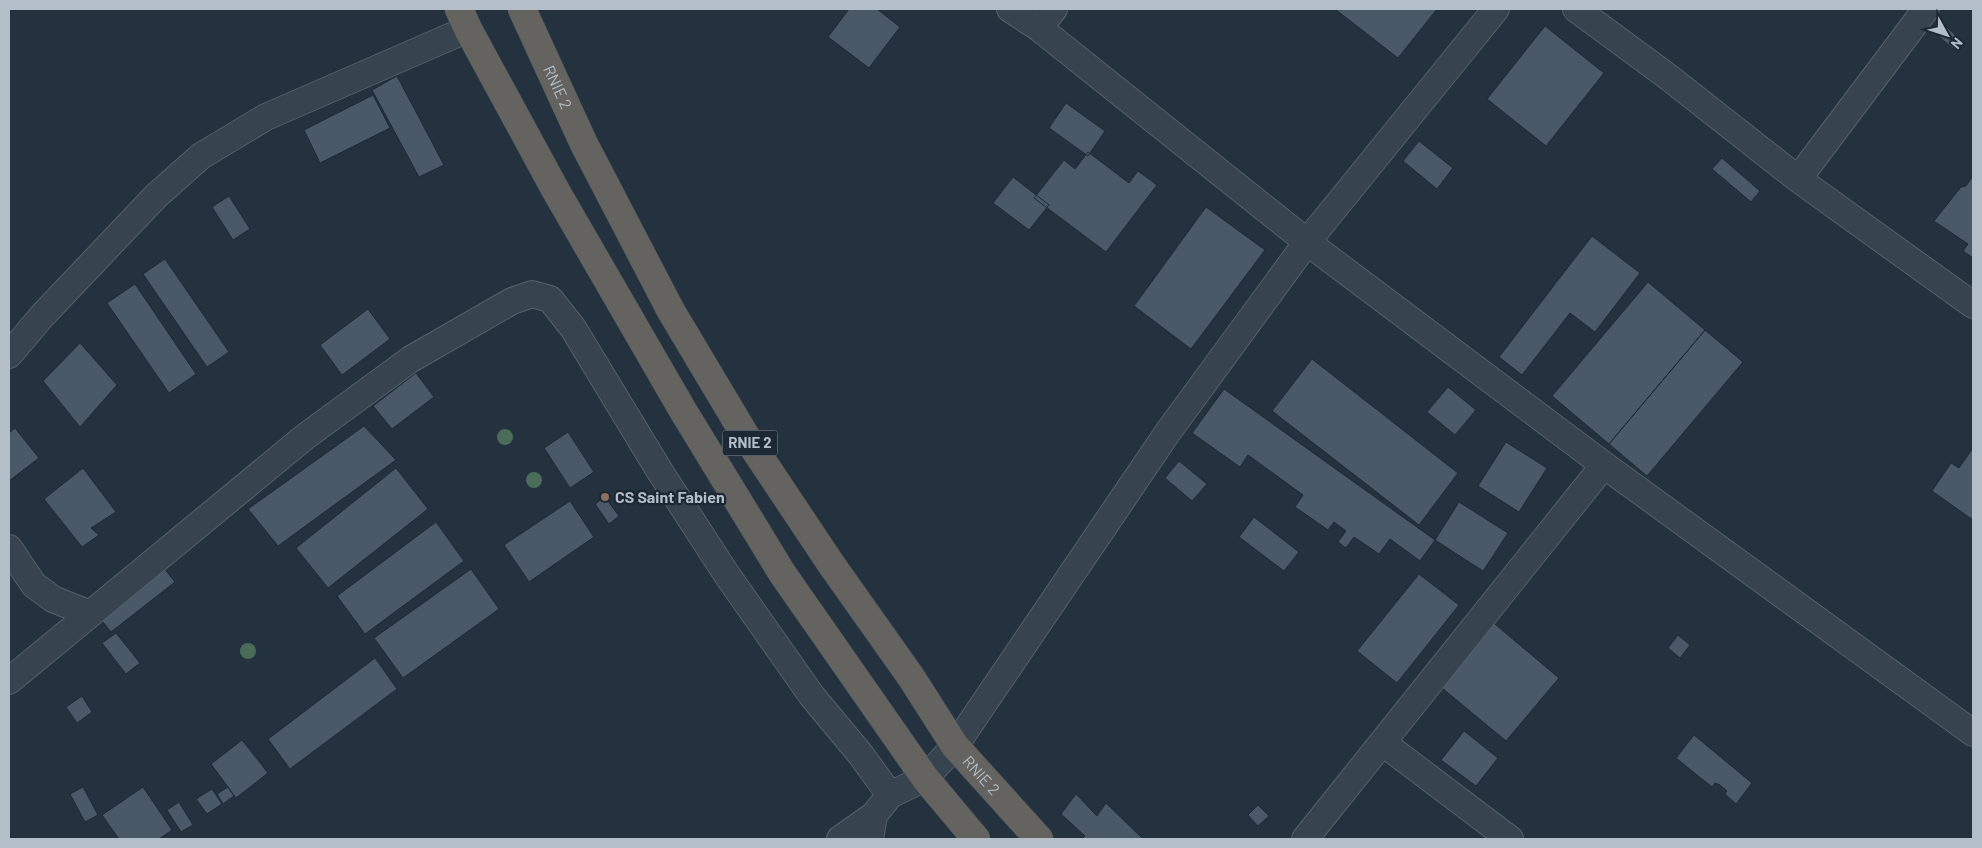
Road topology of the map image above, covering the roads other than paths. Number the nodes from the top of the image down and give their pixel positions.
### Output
1 (522, 9) edge
2 (1010, 9) edge
3 (1496, 9) edge
4 (1576, 9) edge
5 (1926, 9) edge
6 (1047, 18) edge
7 (463, 19) edge
8 (1798, 179) junction
9 (1308, 242) junction
10 (1973, 304) edge
11 (9, 356) edge
12 (1604, 465) junction
13 (9, 548) edge
14 (90, 614) junction
15 (9, 681) edge
16 (1973, 733) edge
17 (1383, 743) junction
18 (955, 746) junction
19 (925, 778) junction
20 (890, 795) junction
21 (872, 827) edge
22 (840, 839) edge
23 (976, 839) edge
24 (1039, 839) edge
25 (1305, 839) edge
26 (1510, 839) edge

1 - 18 highway, RNIE 2 / RNIE 2
2 - 6 street
3 - 9 street
4 - 8 street
5 - 8 street
6 - 9 street
7 - 11 street
7 - 19 highway, RNIE 2 / RNIE 2
8 - 10 street
9 - 12 street
9 - 18 street
12 - 16 street
12 - 17 street
13 - 14 street
14 - 15 street
14 - 20 street
17 - 25 street
17 - 26 street
18 - 19 street
18 - 24 highway, RNIE 2 / RNIE 2
19 - 20 street
19 - 23 highway, RNIE 2 / RNIE 2
20 - 21 street
21 - 22 street

